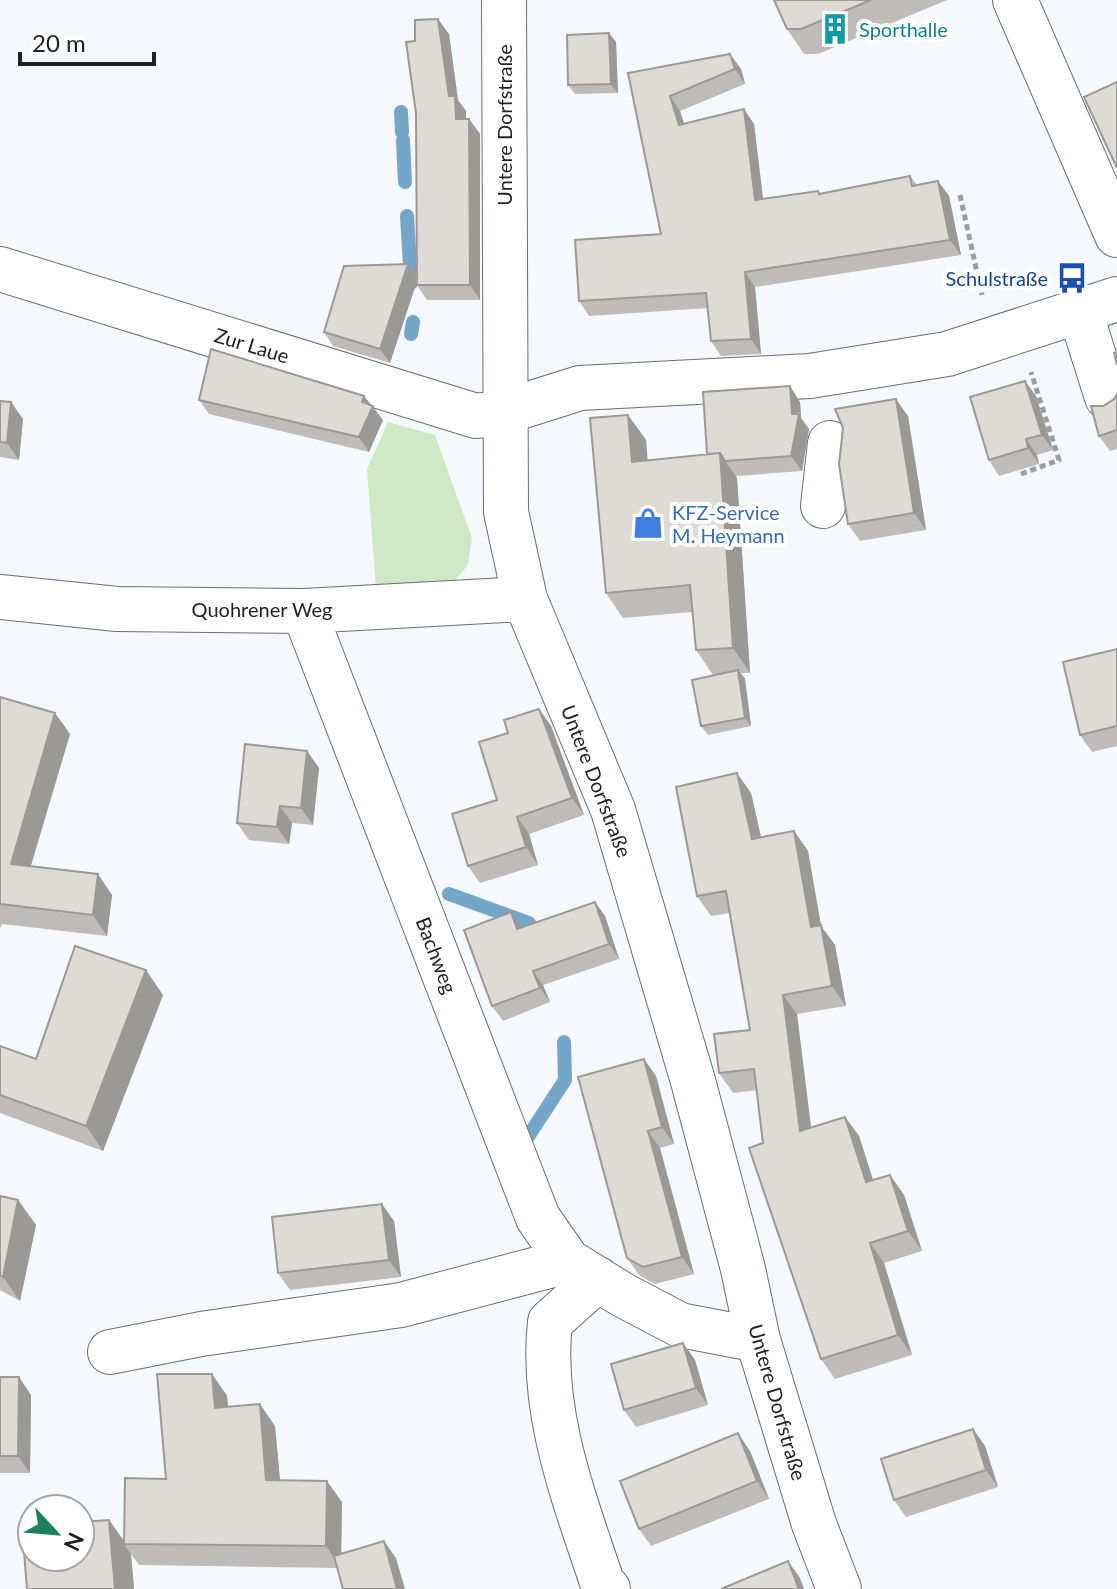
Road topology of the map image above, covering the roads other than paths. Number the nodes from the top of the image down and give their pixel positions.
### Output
1 (504, 0) edge
2 (1015, 0) edge
3 (1117, 235) edge
4 (0, 269) edge
5 (1098, 306) edge
6 (828, 373) junction
7 (1107, 397) dead end
8 (504, 412) junction
9 (823, 506) dead end
10 (0, 597) edge
11 (525, 599) junction
12 (304, 611) junction
13 (583, 1270) junction
14 (758, 1340) junction
15 (110, 1352) dead end
16 (605, 1585) edge
17 (839, 1589) edge

1 - 8 street, Untere Dorfstraße
2 - 3 street
4 - 8 street, Zur Laue
5 - 6 street
5 - 7 street
6 - 8 street
6 - 9 street
8 - 11 street, Untere Dorfstraße
10 - 12 street, Quohrener Weg
11 - 12 street, Quohrener Weg
11 - 14 street, Untere Dorfstraße
12 - 13 street, Bachweg
13 - 14 street, Bachweg
13 - 15 street
13 - 16 street
14 - 17 street, Untere Dorfstraße

